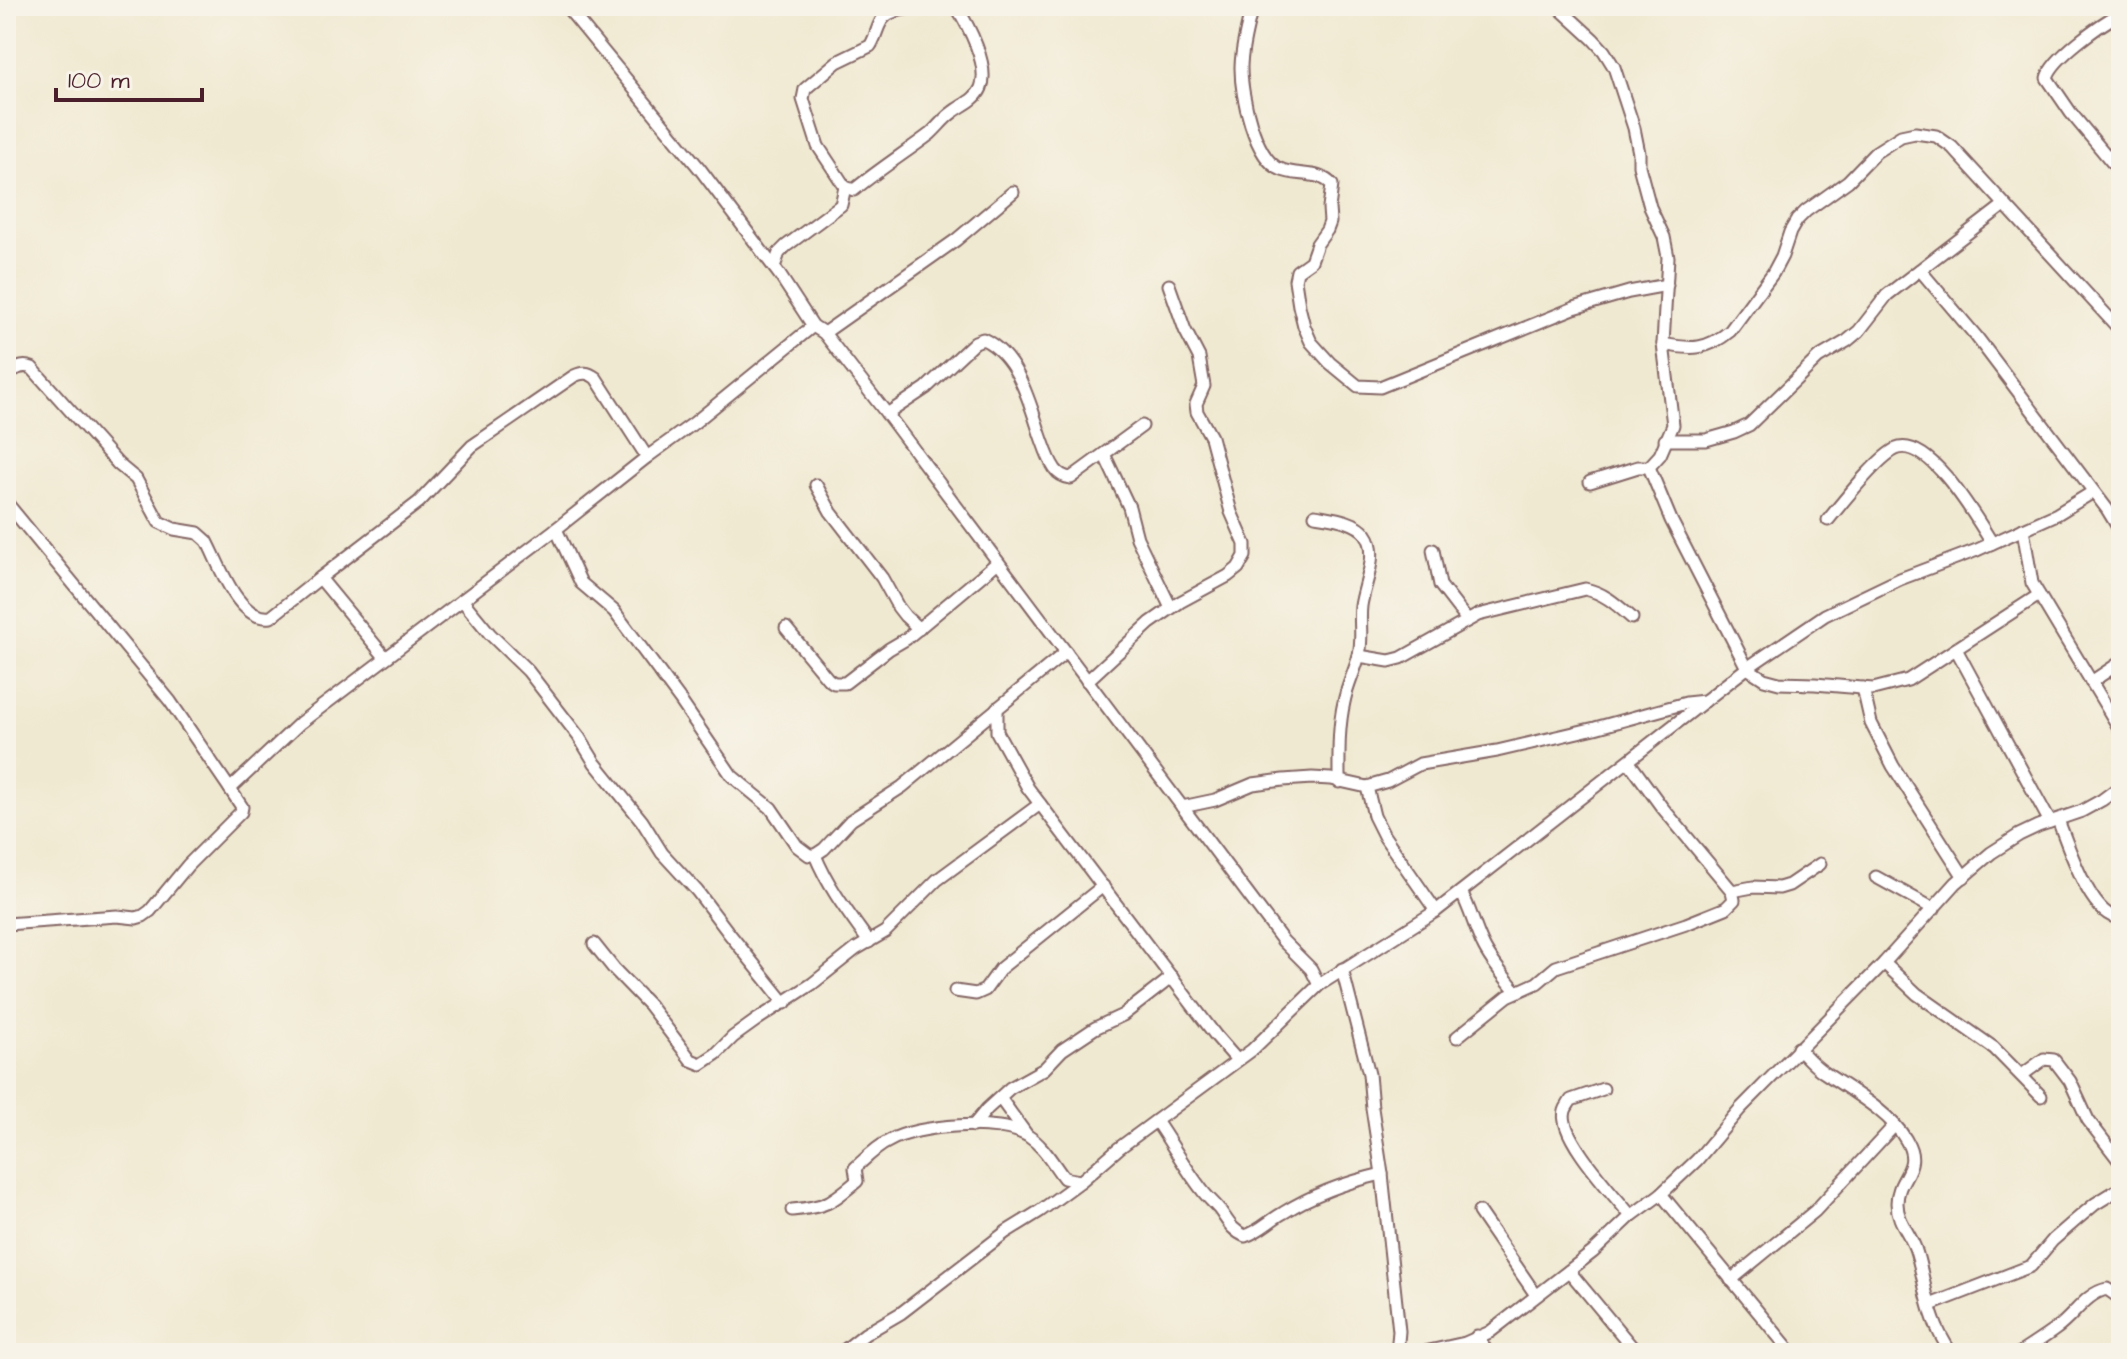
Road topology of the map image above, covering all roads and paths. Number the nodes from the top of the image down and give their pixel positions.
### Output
1 (566, 6) edge
2 (914, 6) edge
3 (956, 6) edge
4 (1252, 6) edge
5 (1557, 6) edge
6 (2120, 17) edge
7 (2121, 173) edge
8 (845, 187) junction
9 (1013, 192) dead end
10 (2004, 205) junction
11 (774, 267) junction
12 (1920, 270) junction
13 (1169, 285) dead end
14 (1667, 285) junction
15 (813, 326) junction
16 (2121, 331) edge
17 (824, 333) junction
18 (1663, 344) junction
19 (6, 376) edge
20 (887, 414) junction
21 (1142, 426) dead end
22 (1665, 440) junction
23 (1104, 454) junction
24 (647, 457) junction
25 (1649, 467) junction
26 (1590, 482) dead end
27 (816, 485) dead end
28 (2093, 492) junction
29 (6, 502) edge
30 (6, 510) edge
31 (1315, 515) dead end
32 (1828, 520) dead end
33 (556, 529) junction
34 (2023, 529) junction
35 (2121, 530) edge
36 (1992, 543) junction
37 (1433, 550) dead end
38 (998, 562) junction
39 (320, 578) junction
40 (2039, 595) junction
41 (462, 600) junction
42 (1171, 608) junction
43 (1632, 618) dead end
44 (1467, 620) junction
45 (786, 628) dead end
46 (919, 629) junction
47 (1956, 649) junction
48 (1066, 652) junction
49 (1359, 656) junction
50 (385, 657) junction
51 (2121, 662) edge
52 (1747, 668) junction
53 (1087, 681) junction
54 (2091, 682) junction
55 (1863, 688) junction
56 (1706, 701) junction
57 (997, 708) junction
58 (976, 724) junction
59 (2121, 731) edge
60 (997, 732) junction
61 (1629, 762) junction
62 (1339, 782) junction
63 (2121, 786) edge
64 (1367, 787) junction
65 (230, 789) junction
66 (1040, 804) junction
67 (1182, 807) junction
68 (2054, 821) junction
69 (815, 855) junction
70 (1820, 864) dead end
71 (1876, 877) dead end
72 (1964, 877) junction
73 (1103, 886) junction
74 (1732, 891) junction
75 (1461, 892) junction
76 (1934, 909) junction
77 (1436, 911) junction
78 (2121, 917) edge
79 (6, 924) edge
80 (869, 942) junction
81 (594, 944) dead end
82 (1884, 963) junction
83 (1311, 969) junction
84 (1338, 972) junction
85 (1172, 977) junction
86 (1319, 985) junction
87 (955, 991) dead end
88 (1516, 991) junction
89 (785, 1003) junction
90 (1457, 1037) dead end
91 (1798, 1048) junction
92 (1237, 1060) junction
93 (2022, 1075) junction
94 (1603, 1089) dead end
95 (2041, 1096) dead end
96 (1000, 1098) junction
97 (1156, 1121) junction
98 (973, 1126) junction
99 (1894, 1126) junction
100 (1026, 1134) junction
101 (2121, 1163) edge
102 (1382, 1174) junction
103 (1081, 1181) junction
104 (2121, 1188) edge
105 (1661, 1194) junction
106 (792, 1210) dead end
107 (1479, 1212) dead end
108 (1631, 1216) junction
109 (1569, 1271) junction
110 (1731, 1280) junction
111 (1536, 1295) junction
112 (2121, 1299) edge
113 (1930, 1305) junction
114 (1477, 1336) junction
115 (841, 1353) edge
116 (1397, 1353) edge
117 (1420, 1353) edge
118 (1488, 1353) edge
119 (1637, 1353) edge
120 (1792, 1353) edge
121 (1951, 1353) edge
122 (2020, 1353) edge

1 - 11 street
2 - 8 street
3 - 8 street
4 - 14 street
5 - 14 street
6 - 7 street
8 - 11 street
9 - 17 street
10 - 12 street
10 - 16 street
10 - 18 street
11 - 15 street
12 - 22 street
12 - 28 street
13 - 42 street
14 - 18 street
15 - 17 street
15 - 24 street
17 - 20 street
18 - 22 street
19 - 39 street
20 - 23 street
20 - 38 street
21 - 23 street
22 - 25 street
23 - 42 street
24 - 33 street
24 - 39 street
25 - 26 street
25 - 52 street
27 - 46 street
28 - 34 street
28 - 35 street
29 - 65 street
30 - 65 street
31 - 49 street
32 - 36 street
33 - 41 street
33 - 69 street
34 - 36 street
34 - 40 street
36 - 52 street
37 - 44 street
38 - 46 street
38 - 48 street
39 - 50 street
40 - 47 street
40 - 54 street
41 - 50 street
41 - 89 street
42 - 53 street
43 - 44 street
44 - 49 street
45 - 46 street
47 - 55 street
47 - 68 street
48 - 53 street
48 - 57 street
49 - 62 street
50 - 65 street
51 - 54 street
52 - 55 street
52 - 56 street
53 - 67 street
54 - 59 street
55 - 72 street
56 - 61 street
56 - 64 street
57 - 58 street
57 - 60 street
58 - 60 street
58 - 69 street
60 - 66 street
61 - 74 street
61 - 75 street
62 - 64 street
62 - 67 street
63 - 68 street
64 - 77 street
65 - 79 street
66 - 73 street
66 - 80 street
67 - 83 street
68 - 72 street
68 - 78 street
69 - 80 street
70 - 74 street
71 - 76 street
72 - 76 street
73 - 85 street
73 - 87 street
74 - 88 street
75 - 77 street
75 - 88 street
76 - 82 street
77 - 84 street
80 - 89 street
81 - 89 street
82 - 91 street
82 - 93 street
83 - 84 street
83 - 86 street
84 - 86 street
84 - 102 street
85 - 92 street
85 - 96 street
86 - 92 street
88 - 90 street
91 - 99 street
91 - 105 street
92 - 97 street
93 - 95 street
93 - 101 street
94 - 108 street
96 - 98 street
96 - 100 street
97 - 102 street
97 - 103 street
98 - 100 street
98 - 106 street
99 - 110 street
99 - 113 street
100 - 103 street
102 - 116 street
103 - 115 street
104 - 113 street
105 - 108 street
105 - 110 street
107 - 111 street
108 - 109 street
109 - 111 street
109 - 119 street
110 - 120 street
111 - 114 street
112 - 122 street
113 - 121 street
114 - 117 street
114 - 118 street

